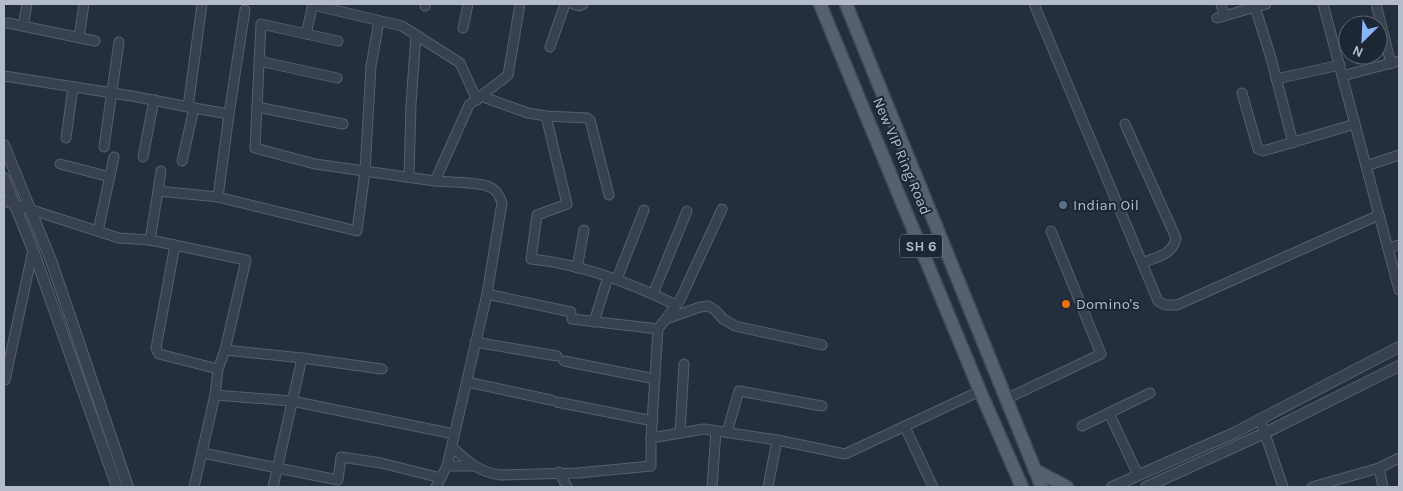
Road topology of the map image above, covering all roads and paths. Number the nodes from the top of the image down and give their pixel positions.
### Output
1 (28, 4) edge
2 (84, 4) edge
3 (202, 4) edge
4 (313, 4) edge
5 (468, 4) edge
6 (520, 4) edge
7 (565, 4) edge
8 (573, 4) edge
9 (583, 4) edge
10 (820, 4) edge
11 (846, 4) edge
12 (1034, 4) edge
13 (1221, 4) edge
14 (1266, 4) edge
15 (1323, 4) edge
16 (1376, 4) edge
17 (1255, 5) edge
18 (245, 10) dead end
19 (379, 20) junction
20 (4, 24) edge
21 (23, 26) junction
22 (463, 28) dead end
23 (306, 34) junction
24 (416, 35) junction
25 (78, 38) junction
26 (96, 41) dead end
27 (338, 41) dead end
28 (119, 42) dead end
29 (550, 47) dead end
30 (1338, 58) edge
31 (259, 60) junction
32 (1395, 63) edge
33 (1340, 65) joint
34 (4, 76) edge
35 (1342, 76) junction
36 (338, 78) dead end
37 (1276, 78) junction
38 (73, 87) junction
39 (113, 93) junction
40 (1242, 93) dead end
41 (480, 98) junction
42 (154, 100) junction
43 (191, 108) junction
44 (257, 108) junction
45 (229, 114) junction
46 (546, 116) junction
47 (343, 124) dead end
48 (1125, 124) dead end
49 (1355, 124) junction
50 (66, 138) dead end
51 (1293, 143) junction
52 (4, 145) edge
53 (104, 147) dead end
54 (1399, 155) edge
55 (114, 157) dead end
56 (143, 157) dead end
57 (182, 161) dead end
58 (60, 164) dead end
59 (1366, 166) junction
60 (161, 171) dead end
61 (365, 171) junction
62 (110, 177) junction
63 (409, 177) junction
64 (4, 178) edge
65 (435, 181) junction
66 (921, 188) junction
67 (158, 191) junction
68 (609, 195) dead end
69 (218, 197) junction
70 (901, 197) junction
71 (4, 201) edge
72 (15, 204) junction
73 (29, 208) junction
74 (722, 209) dead end
75 (644, 210) dead end
76 (687, 211) dead end
77 (1379, 215) junction
78 (584, 230) dead end
79 (98, 231) junction
80 (1051, 231) dead end
81 (150, 240) junction
82 (175, 245) junction
83 (1399, 245) edge
84 (1388, 248) junction
85 (33, 250) junction
86 (1142, 263) junction
87 (577, 268) junction
88 (613, 278) junction
89 (1399, 290) edge
90 (487, 294) junction
91 (653, 294) junction
92 (676, 305) junction
93 (666, 320) junction
94 (594, 322) junction
95 (978, 328) junction
96 (658, 329) junction
97 (959, 337) junction
98 (475, 342) junction
99 (822, 346) dead end
100 (1399, 347) edge
101 (225, 350) junction
102 (302, 358) junction
103 (684, 364) dead end
104 (1399, 366) edge
105 (218, 368) junction
106 (382, 369) dead end
107 (655, 379) junction
108 (5, 380) edge
109 (467, 382) junction
110 (980, 391) junction
111 (1150, 393) dead end
112 (214, 395) junction
113 (1006, 399) junction
114 (292, 401) junction
115 (822, 406) dead end
116 (1109, 413) junction
117 (1260, 419) junction
118 (652, 421) junction
119 (1082, 426) dead end
120 (905, 427) junction
121 (716, 431) junction
122 (727, 432) junction
123 (680, 433) junction
124 (1265, 433) junction
125 (454, 434) junction
126 (651, 438) junction
127 (778, 440) junction
128 (452, 447) junction
129 (202, 453) junction
130 (1399, 458) edge
131 (447, 466) junction
132 (473, 466) junction
133 (276, 468) junction
134 (1379, 468) junction
135 (1035, 470) junction
136 (559, 472) junction
137 (574, 473) junction
138 (1138, 476) junction
139 (441, 478) junction
140 (117, 487) edge
141 (128, 487) edge
142 (194, 487) edge
143 (273, 487) edge
144 (436, 487) edge
145 (567, 487) edge
146 (571, 487) edge
147 (712, 487) edge
148 (768, 487) edge
149 (933, 487) edge
150 (1022, 487) edge
151 (1042, 487) edge
152 (1068, 487) edge
153 (1112, 487) edge
154 (1146, 487) edge
155 (1283, 487) edge
156 (1312, 487) edge
157 (1383, 487) edge

1 - 21 street
2 - 25 street
3 - 43 street
4 - 19 street
4 - 23 street
5 - 22 street
6 - 41 street
7 - 29 street
8 - 9 street
10 - 70 main road, New VIP Ring Road / SH 6
11 - 66 main road, New VIP Ring Road / SH 6
12 - 86 street
13 - 17 street
14 - 17 street
15 - 30 street
16 - 32 street
17 - 37 street
18 - 45 street
19 - 24 street
19 - 61 street
20 - 21 street
21 - 25 street
23 - 27 street
23 - 31 street
24 - 41 street
24 - 63 street
25 - 26 street
28 - 39 street
31 - 36 street
31 - 44 street
32 - 35 street
33 - 35 street
33 - 37 street
34 - 38 street
35 - 49 street
37 - 51 street
38 - 39 street
38 - 50 street
39 - 42 street
39 - 53 street
40 - 51 street
41 - 46 street
41 - 65 street
42 - 43 street
42 - 56 street
43 - 45 street
43 - 57 street
44 - 47 street
44 - 61 street
45 - 69 street
46 - 68 street
46 - 87 street
48 - 86 street
49 - 51 street
49 - 59 street
52 - 73 street
54 - 59 street
55 - 62 street
58 - 62 street
59 - 77 street
60 - 67 street
61 - 63 street
61 - 69 street
62 - 79 street
63 - 65 street
64 - 72 street
65 - 90 street
66 - 70 main road
66 - 95 main road, New VIP Ring Road / SH 6
67 - 69 street
67 - 81 street
70 - 97 main road, New VIP Ring Road / SH 6
71 - 72 street
72 - 73 street
72 - 85 street
73 - 79 street
73 - 141 street
74 - 92 street
75 - 88 street
76 - 91 street
77 - 84 street
77 - 86 street
78 - 87 street
79 - 81 street
80 - 113 street
81 - 82 street
82 - 101 street
82 - 105 street
83 - 84 street
84 - 89 street
85 - 108 street
85 - 140 street
87 - 88 street
88 - 91 street
88 - 94 street
90 - 94 street
90 - 98 street
91 - 92 street
92 - 93 street
93 - 96 street
93 - 99 street
94 - 96 street
95 - 97 main road
95 - 113 main road, New VIP Ring Road / SH 6
96 - 107 street
97 - 110 main road, New VIP Ring Road / SH 6
98 - 107 street
98 - 109 street
100 - 117 street
101 - 102 street
101 - 105 street
102 - 106 street
102 - 114 street
103 - 123 street
104 - 124 street
105 - 112 street
107 - 118 street
109 - 118 street
109 - 125 street
110 - 120 street
110 - 150 main road, New VIP Ring Road / SH 6
111 - 116 street
112 - 114 street
112 - 129 street
113 - 135 main road, New VIP Ring Road / SH 6
114 - 125 street
114 - 133 street
115 - 122 street
116 - 119 street
116 - 138 street
117 - 124 street
117 - 138 street
118 - 126 street
120 - 127 street
120 - 149 street
121 - 122 street
121 - 123 street
121 - 147 street
122 - 127 street
123 - 126 street
124 - 154 street
124 - 155 street
125 - 128 street
126 - 137 street
127 - 148 street
128 - 131 street
128 - 132 street
129 - 133 street
129 - 142 street
130 - 134 street
131 - 132 street
131 - 139 street
132 - 136 street
133 - 139 street
133 - 143 street
134 - 156 street
134 - 157 street
135 - 151 main road, New VIP Ring Road / SH 6
135 - 152 main road
136 - 137 street
136 - 145 street
137 - 146 street
138 - 153 street
139 - 144 street

